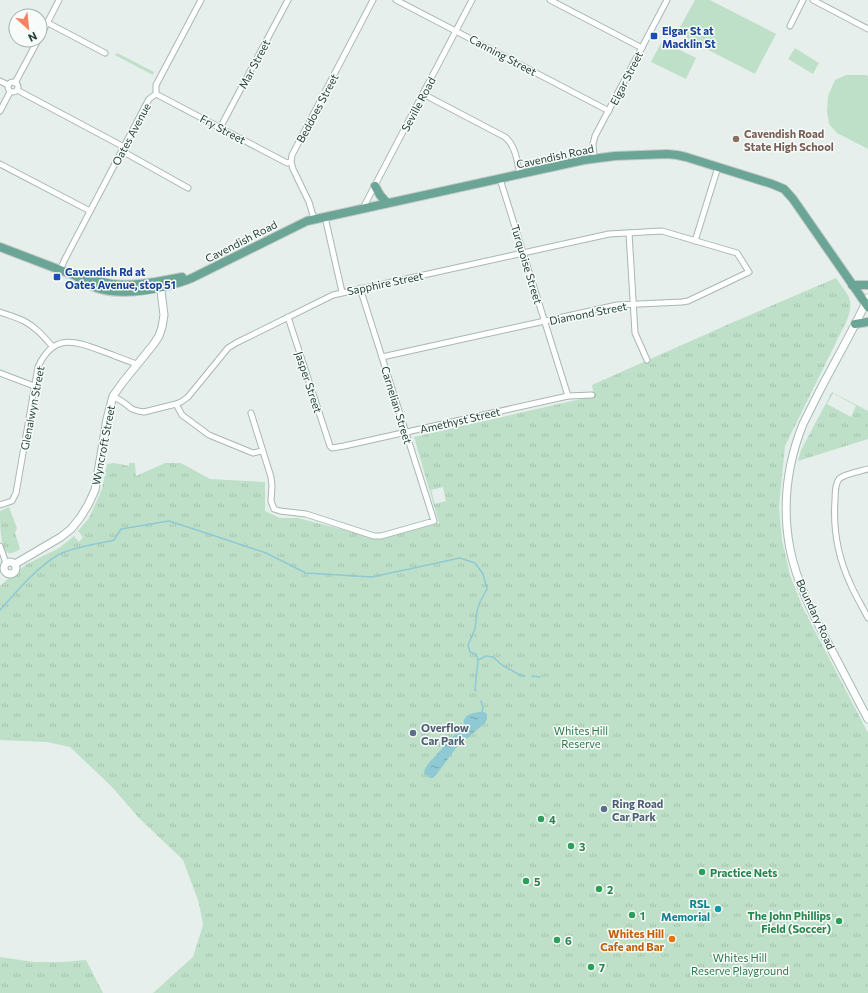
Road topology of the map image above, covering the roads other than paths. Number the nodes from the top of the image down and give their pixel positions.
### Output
1 (59, 0) edge
2 (201, 0) edge
3 (288, 0) edge
4 (374, 0) edge
5 (396, 0) edge
6 (472, 0) edge
7 (550, 0) edge
8 (667, 0) edge
9 (803, 0) edge
10 (813, 0) edge
11 (48, 23) joint
12 (790, 26) dead end
13 (868, 29) edge
14 (456, 31) junction
15 (34, 48) edge
16 (642, 48) junction
17 (105, 53) dead end
18 (0, 81) edge
19 (15, 82) junction
20 (8, 85) junction
21 (18, 90) junction
22 (10, 92) junction
23 (156, 94) junction
24 (423, 94) junction
25 (0, 111) edge
26 (609, 111) junction
27 (220, 128) junction
28 (123, 149) junction
29 (594, 158) junction
30 (291, 162) junction
31 (0, 164) edge
32 (718, 167) junction
33 (520, 174) junction
34 (500, 179) junction
35 (375, 186) junction
36 (188, 188) dead end
37 (387, 203) junction
38 (363, 208) junction
39 (90, 211) junction
40 (325, 217) junction
41 (314, 219) junction
42 (629, 233) junction
43 (695, 241) junction
44 (0, 247) edge
45 (523, 253) junction
46 (60, 270) junction
47 (160, 284) junction
48 (868, 284) edge
49 (852, 285) junction
50 (360, 288) junction
51 (342, 292) junction
52 (867, 303) edge
53 (634, 304) junction
54 (0, 312) edge
55 (288, 317) junction
56 (545, 321) junction
57 (868, 322) edge
58 (855, 324) junction
59 (53, 347) junction
60 (382, 357) junction
61 (647, 360) dead end
62 (137, 364) junction
63 (0, 373) edge
64 (34, 386) junction
65 (592, 395) dead end
66 (113, 396) junction
67 (568, 396) junction
68 (176, 404) junction
69 (251, 413) dead end
70 (406, 432) junction
71 (330, 446) joint
72 (262, 451) junction
73 (868, 469) edge
74 (0, 505) edge
75 (0, 546) edge
76 (6, 563) junction
77 (15, 564) junction
78 (5, 572) junction
79 (0, 578) edge
80 (868, 618) edge
81 (868, 719) edge

1 - 11 street
2 - 23 street, Oates Avenue
3 - 27 street, Mar Street
4 - 30 street, Beddoes Street
5 - 14 street, Canning Street
6 - 14 street, Seville Road
7 - 16 street
8 - 16 street, Elgar Street
9 - 12 street
10 - 13 street
11 - 17 street
14 - 24 street, Seville Road
14 - 26 street, Canning Street
15 - 19 street
16 - 26 street, Elgar Street
18 - 20 street
19 - 20 street
19 - 21 street
20 - 22 street
21 - 22 street
21 - 28 street
22 - 25 street
23 - 27 street, Fry Street
23 - 28 street, Oates Avenue
24 - 33 street
24 - 35 street, Seville Road
26 - 29 street, Elgar Street
27 - 30 street, Fry Street
28 - 36 street
28 - 39 street, Oates Avenue
29 - 32 main road, Cavendish Road
29 - 33 main road, Cavendish Road
30 - 41 street
31 - 39 street
32 - 43 street
32 - 49 main road, Cavendish Road
33 - 34 main road, Cavendish Road
34 - 37 main road, Cavendish Road
34 - 45 street, Turquoise Street
35 - 37 main road
35 - 38 street, Seville Road
37 - 38 main road, Cavendish Road
38 - 40 main road, Cavendish Road
39 - 46 street, Oates Avenue
40 - 41 main road, Cavendish Road
40 - 51 street
41 - 47 main road, Cavendish Road
42 - 43 street, Sapphire Street
42 - 45 street, Sapphire Street
42 - 53 street
43 - 53 street, Diamond Street
44 - 46 main road, Cavendish Road
45 - 50 street, Sapphire Street
45 - 56 street, Turquoise Street
46 - 47 main road, Cavendish Road
47 - 62 main road, Wyncroft Street
48 - 49 main road
49 - 52 main road, Cavendish Road
50 - 51 street, Sapphire Street
50 - 60 street, Carnelian Street
51 - 55 street, Sapphire Street
52 - 58 main road, Boundary Road
53 - 56 street, Diamond Street
53 - 61 street
54 - 59 street
55 - 68 street, Sapphire Street
55 - 71 street, Jasper Street
56 - 60 street, Diamond Street
56 - 67 street, Turquoise Street
57 - 58 main road
58 - 81 main road, Boundary Road
59 - 62 street
59 - 64 street, Glenalwyn Street
60 - 70 street, Carnelian Street
62 - 66 main road, Wyncroft Street
63 - 64 street
64 - 74 street, Glenalwyn Street
65 - 67 street, Amethyst Street
66 - 68 street, Sapphire Street
66 - 77 main road, Wyncroft Street
67 - 70 street, Amethyst Street
68 - 72 street
69 - 72 street
70 - 71 street, Amethyst Street
70 - 72 street, Carnelian Street
73 - 80 street
75 - 76 street
76 - 77 main road
76 - 78 main road
77 - 78 main road
78 - 79 main road

